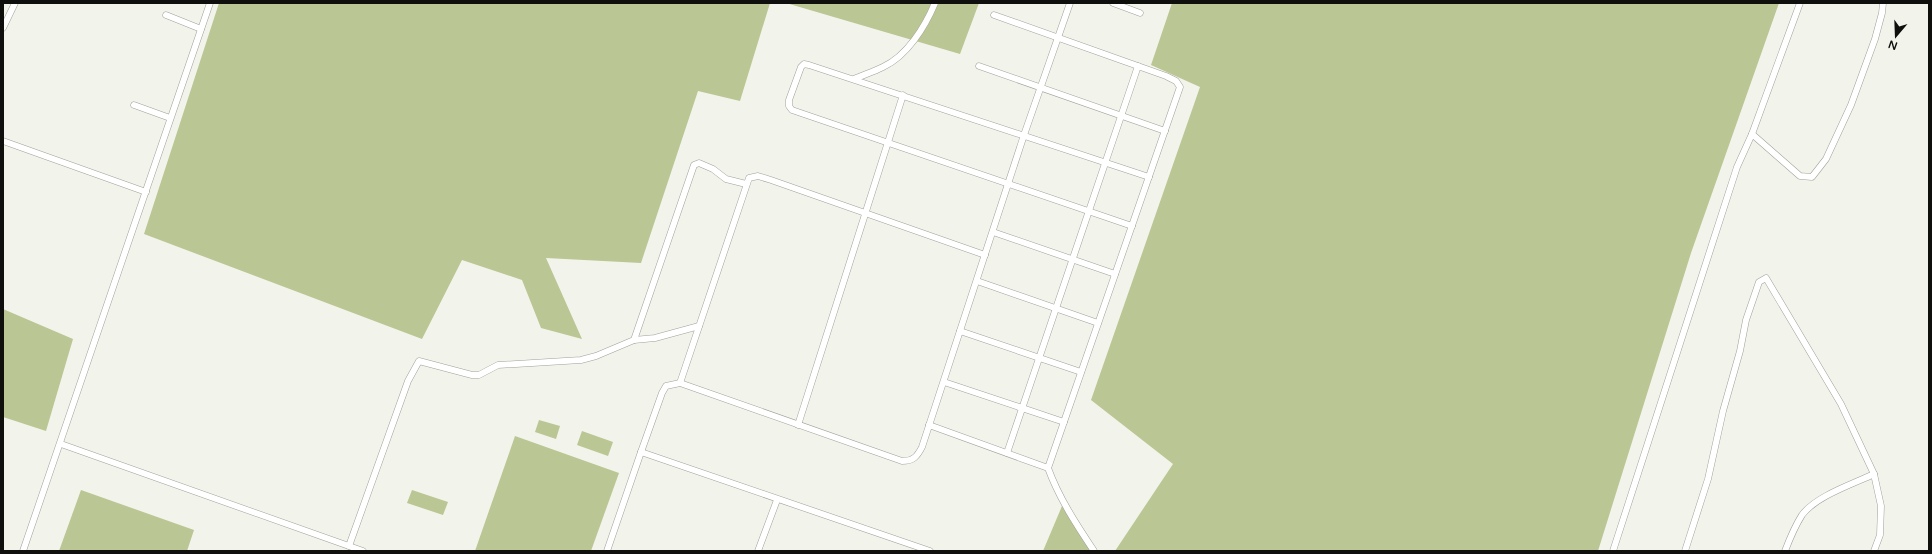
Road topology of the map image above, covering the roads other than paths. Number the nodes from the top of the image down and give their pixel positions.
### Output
1 (15, 3) edge
2 (210, 3) edge
3 (935, 3) edge
4 (1070, 3) edge
5 (1113, 3) edge
6 (1800, 3) edge
7 (1883, 3) edge
8 (1140, 13) dead end
9 (166, 15) dead end
10 (994, 16) dead end
11 (3, 28) edge
12 (201, 29) junction
13 (1058, 38) junction
14 (979, 66) dead end
15 (1138, 66) junction
16 (854, 79) junction
17 (1041, 87) junction
18 (902, 95) junction
19 (134, 105) dead end
20 (1121, 115) junction
21 (170, 118) junction
22 (1165, 130) junction
23 (1752, 134) junction
24 (1024, 135) junction
25 (3, 141) edge
26 (887, 142) junction
27 (1105, 162) junction
28 (1149, 177) junction
29 (746, 184) junction
30 (1009, 185) junction
31 (146, 192) junction
32 (1088, 211) junction
33 (864, 213) junction
34 (1132, 226) junction
35 (993, 232) junction
36 (985, 255) junction
37 (1072, 260) junction
38 (1115, 274) junction
39 (977, 281) junction
40 (1056, 308) junction
41 (1098, 323) junction
42 (698, 326) junction
43 (960, 331) junction
44 (634, 340) junction
45 (1039, 358) junction
46 (1081, 372) junction
47 (944, 382) junction
48 (680, 384) junction
49 (1022, 408) junction
50 (1064, 422) junction
51 (798, 425) junction
52 (929, 426) junction
53 (61, 444) junction
54 (641, 452) junction
55 (1007, 453) junction
56 (1048, 468) junction
57 (1874, 474) junction
58 (777, 500) junction
59 (349, 546) junction
60 (23, 551) edge
61 (363, 551) edge
62 (607, 551) edge
63 (758, 551) edge
64 (930, 551) edge
65 (1094, 551) edge
66 (1613, 551) edge
67 (1685, 551) edge
68 (1785, 551) edge
69 (1874, 551) edge

1 - 11 street
2 - 12 street
3 - 16 street
4 - 13 street
5 - 8 street
6 - 23 street
7 - 23 street
9 - 12 street
10 - 13 street
12 - 21 street
13 - 15 street
13 - 17 street
14 - 17 street
15 - 20 street
15 - 22 street
16 - 18 street
16 - 26 street
17 - 20 street
17 - 24 street
18 - 24 street
18 - 26 street
19 - 21 street
20 - 22 street
20 - 27 street
21 - 31 street
22 - 28 street
23 - 66 street
24 - 27 street
24 - 30 street
25 - 31 street
26 - 30 street
26 - 33 street
27 - 28 street
27 - 32 street
28 - 34 street
29 - 33 street
29 - 42 street
29 - 44 street
30 - 32 street
30 - 35 street
31 - 53 street
32 - 34 street
32 - 37 street
33 - 36 street
33 - 51 street
34 - 38 street
35 - 36 street
35 - 37 street
36 - 39 street
37 - 38 street
37 - 40 street
38 - 41 street
39 - 40 street
39 - 43 street
40 - 41 street
40 - 45 street
41 - 46 street
42 - 44 street
42 - 48 street
43 - 45 street
43 - 47 street
44 - 59 street
45 - 46 street
45 - 49 street
46 - 50 street
47 - 49 street
47 - 52 street
48 - 51 street
48 - 54 street
49 - 50 street
49 - 55 street
50 - 56 street
51 - 52 street
52 - 55 street
53 - 59 street
53 - 60 street
54 - 58 street
54 - 62 street
55 - 56 street
56 - 65 street
57 - 67 street
57 - 68 street
57 - 69 street
58 - 63 street
58 - 64 street
59 - 61 street

